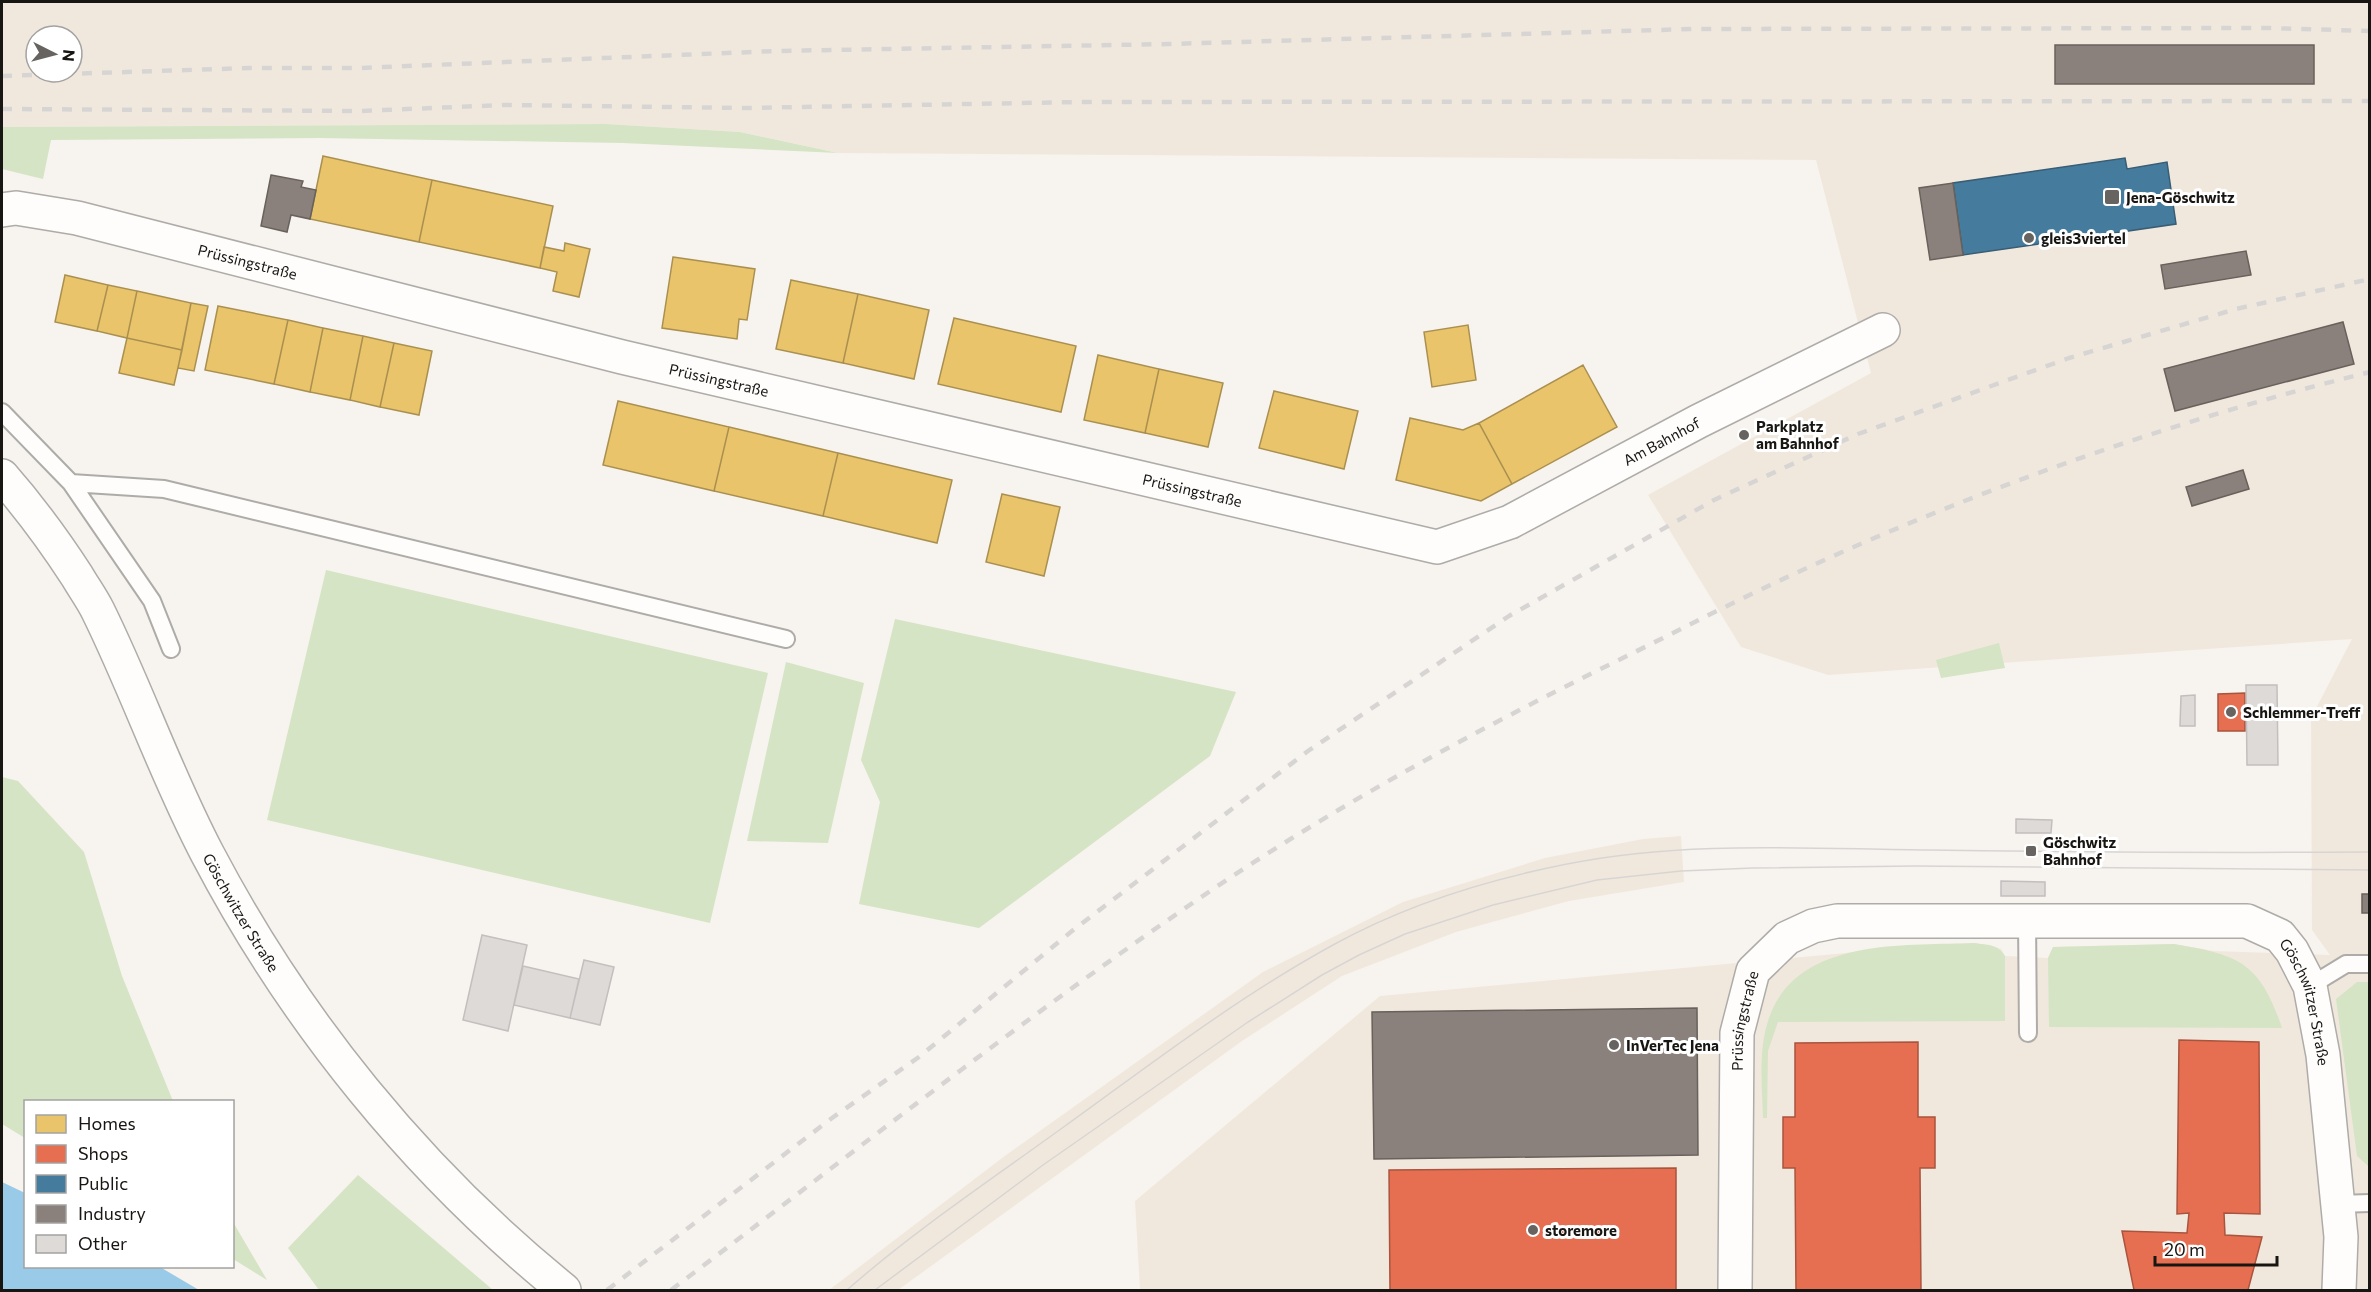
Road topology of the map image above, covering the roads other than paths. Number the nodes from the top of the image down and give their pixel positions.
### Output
1 (2, 210) edge
2 (1883, 330) dead end
3 (2, 412) edge
4 (2, 476) edge
5 (71, 483) junction
6 (1437, 547) joint
7 (786, 639) dead end
8 (171, 649) dead end
9 (2027, 920) junction
10 (2370, 964) edge
11 (2310, 986) junction
12 (2028, 1033) dead end
13 (2370, 1203) edge
14 (2337, 1204) junction
15 (564, 1290) edge
16 (1735, 1290) edge
17 (2339, 1290) edge

1 - 6 street, Prüssingstraße
2 - 6 street, Am Bahnhof
3 - 5 lane
4 - 15 street, Göschwitzer Straße
5 - 7 lane
5 - 8 lane
9 - 11 street, Göschwitzer Straße
9 - 12 lane
9 - 16 street, Prüssingstraße
10 - 11 lane
11 - 14 street, Göschwitzer Straße
13 - 14 lane
14 - 17 street, Göschwitzer Straße

